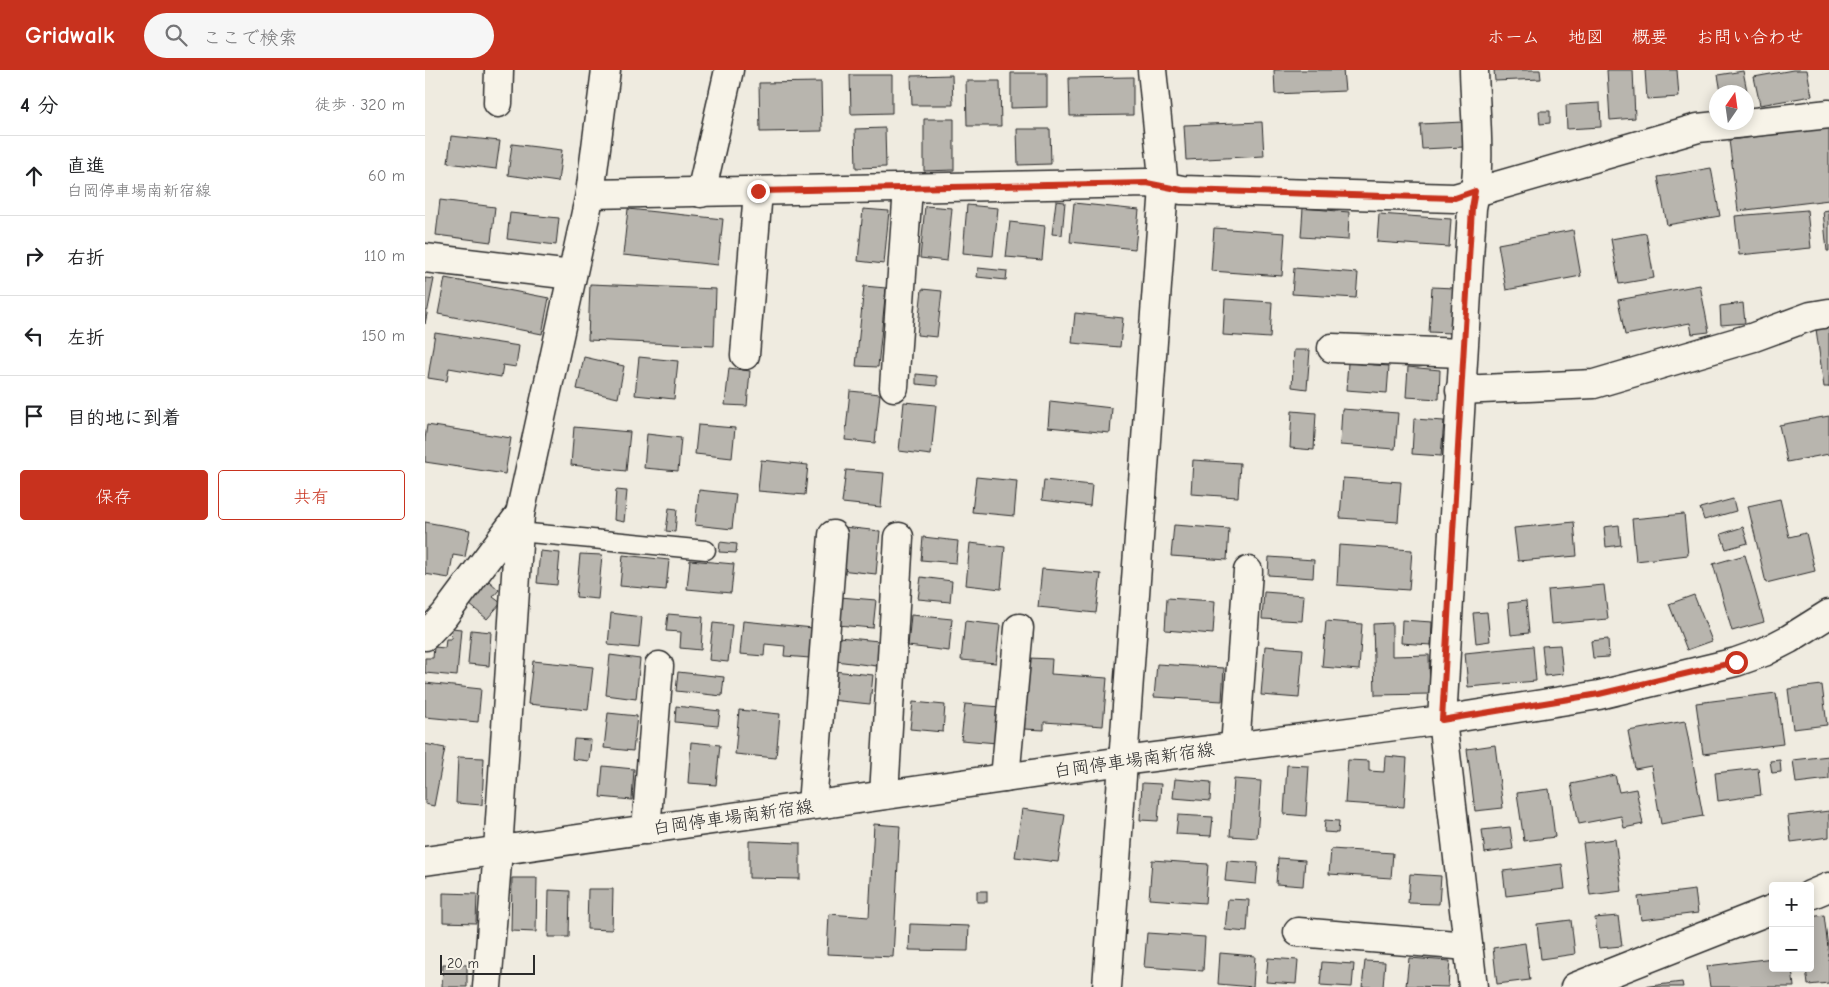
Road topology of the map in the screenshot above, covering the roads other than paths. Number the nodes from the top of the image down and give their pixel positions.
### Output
1 (499, 70) edge
2 (606, 70) edge
3 (729, 70) edge
4 (1152, 70) edge
5 (1474, 70) edge
6 (499, 103) dead end
7 (1829, 114) edge
8 (1164, 186) junction
9 (908, 188) junction
10 (758, 191) junction
11 (1475, 191) junction
12 (701, 192) junction
13 (590, 194) junction
14 (425, 258) edge
15 (572, 275) junction
16 (1829, 313) edge
17 (1332, 348) dead end
18 (1462, 353) junction
19 (745, 354) dead end
20 (894, 387) dead end
21 (1460, 390) junction
22 (520, 523) junction
23 (833, 535) dead end
24 (899, 537) dead end
25 (706, 550) dead end
26 (1248, 571) dead end
27 (1829, 614) edge
28 (1019, 628) dead end
29 (425, 636) edge
30 (659, 666) dead end
31 (1442, 720) junction
32 (1235, 747) junction
33 (1123, 761) junction
34 (1005, 778) junction
35 (884, 795) junction
36 (812, 805) junction
37 (646, 830) junction
38 (498, 850) junction
39 (425, 861) edge
40 (1829, 887) edge
41 (1814, 893) edge
42 (1769, 911) edge
43 (1298, 932) dead end
44 (1468, 946) junction
45 (487, 987) edge
46 (1107, 987) edge
47 (1473, 987) edge
48 (1575, 987) edge

1 - 6 street
2 - 13 street
3 - 12 street
4 - 8 street
5 - 11 street
7 - 11 street
8 - 9 street
8 - 11 street
8 - 33 street
9 - 10 street
9 - 20 street
10 - 12 street
10 - 19 street
11 - 18 street
12 - 13 street
13 - 15 street
14 - 15 street
15 - 22 street
16 - 21 street
17 - 18 street
18 - 21 street
21 - 31 street
22 - 25 lane
22 - 29 street
22 - 38 street
23 - 36 street
24 - 35 street
26 - 32 street
27 - 31 street, 白岡停車場南新宿線
28 - 34 street
30 - 37 street
31 - 32 street, 白岡停車場南新宿線
31 - 44 street
32 - 33 street, 白岡停車場南新宿線
33 - 34 street, 白岡停車場南新宿線
33 - 46 street
34 - 35 street, 白岡停車場南新宿線
35 - 36 street, 白岡停車場南新宿線
36 - 37 street, 白岡停車場南新宿線
37 - 38 street, 白岡停車場南新宿線
38 - 39 street, 白岡停車場南新宿線
38 - 45 street
40 - 41 street
42 - 48 street
43 - 44 street
44 - 47 street

